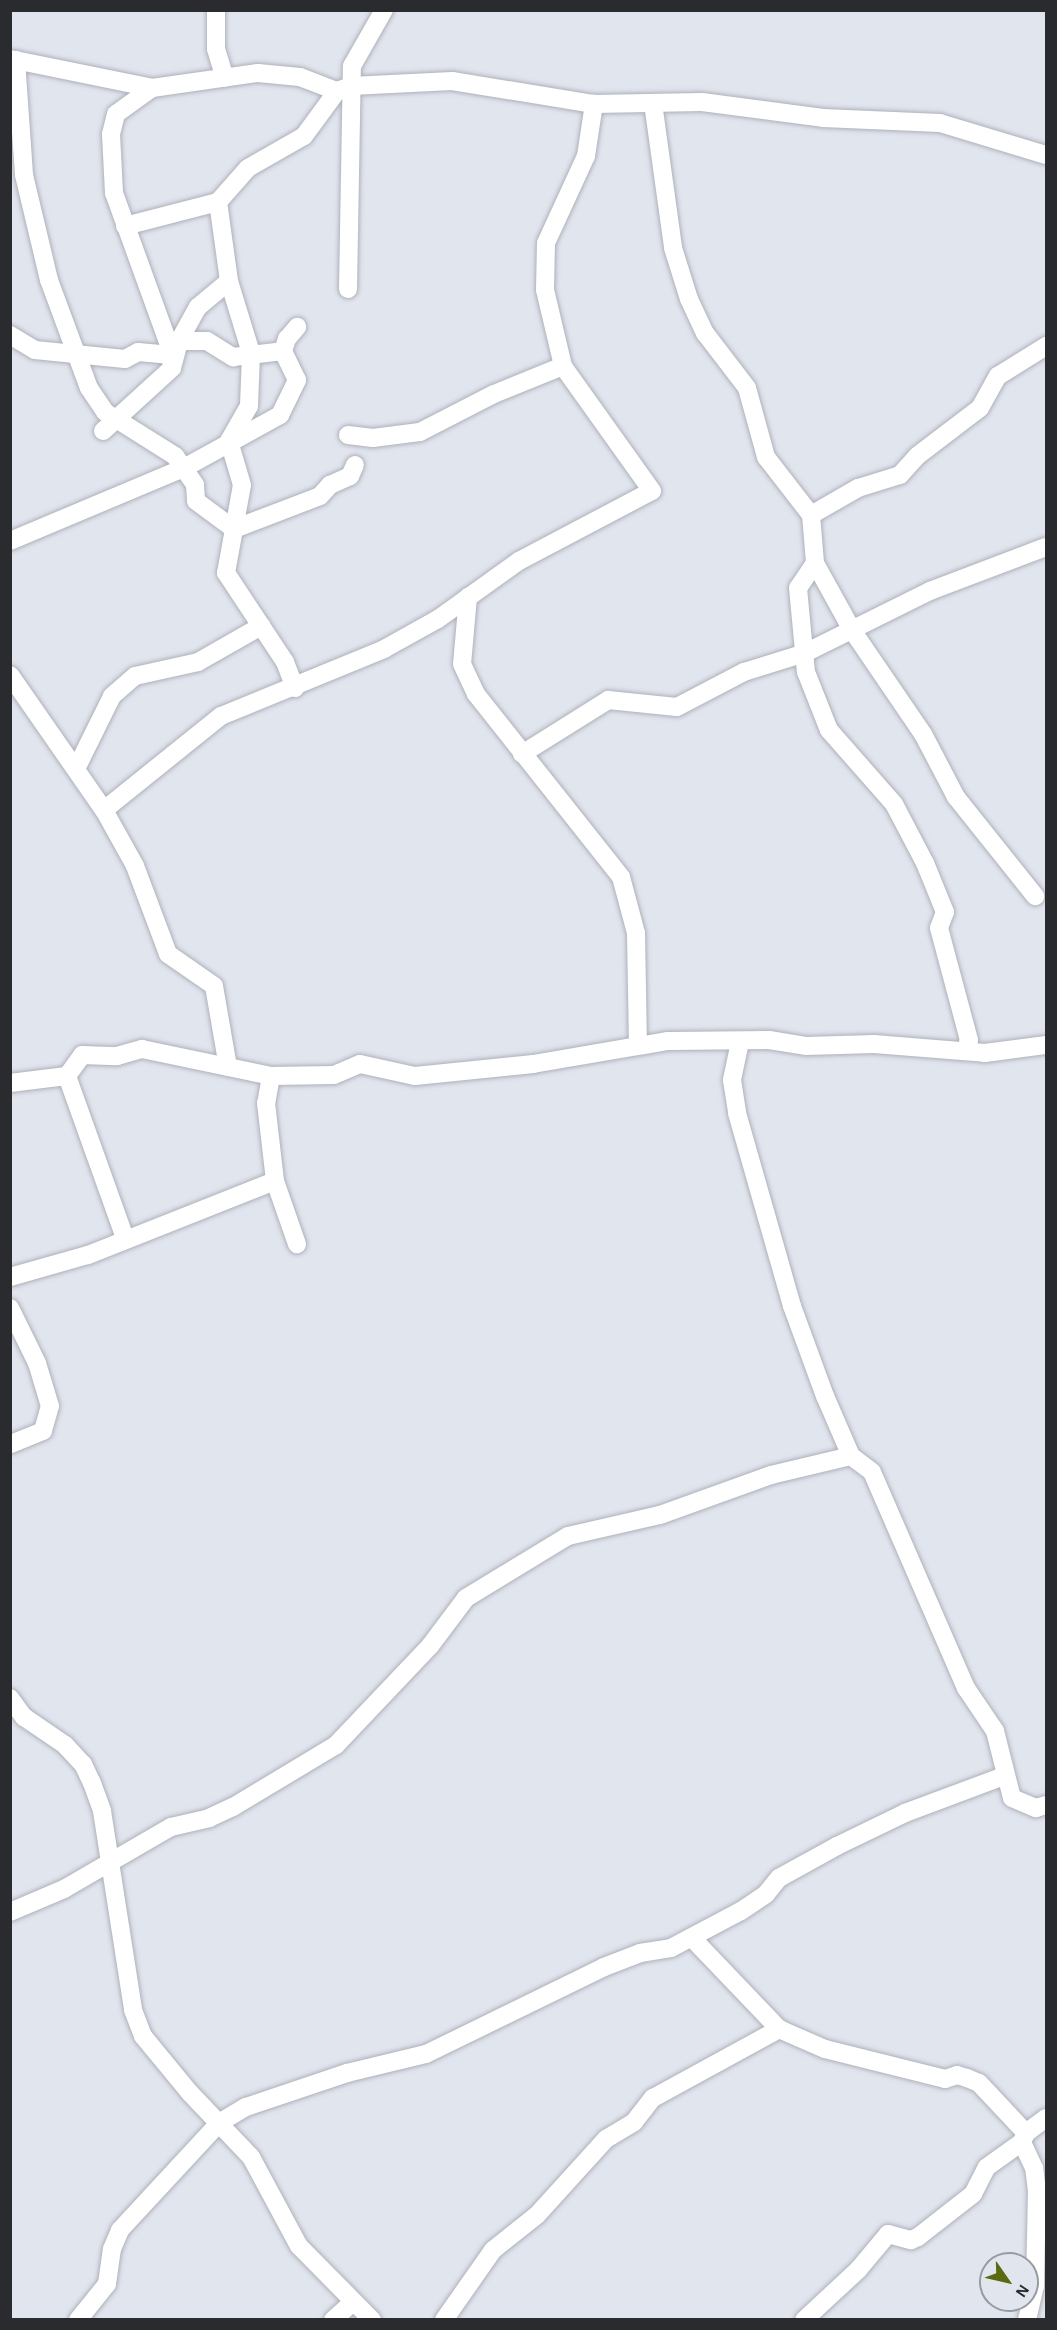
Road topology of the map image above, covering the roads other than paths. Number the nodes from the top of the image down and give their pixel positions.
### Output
1 (216, 10) edge
2 (384, 10) edge
3 (13, 59) edge
4 (225, 78) junction
5 (152, 88) junction
6 (344, 89) junction
7 (652, 103) junction
8 (594, 104) junction
9 (1047, 155) edge
10 (218, 202) junction
11 (125, 226) junction
12 (228, 281) junction
13 (348, 289) dead end
14 (297, 327) dead end
15 (10, 335) edge
16 (175, 344) junction
17 (1047, 346) edge
18 (284, 351) junction
19 (250, 353) junction
20 (78, 354) junction
21 (564, 366) junction
22 (116, 418) junction
23 (103, 431) dead end
24 (348, 435) dead end
25 (229, 441) junction
26 (355, 465) dead end
27 (183, 468) junction
28 (811, 515) junction
29 (234, 529) junction
30 (10, 541) edge
31 (1047, 547) edge
32 (815, 563) junction
33 (468, 597) junction
34 (261, 626) junction
35 (852, 630) junction
36 (805, 653) junction
37 (10, 675) edge
38 (295, 688) junction
39 (522, 754) junction
40 (76, 769) junction
41 (104, 810) junction
42 (1035, 896) dead end
43 (740, 1042) junction
44 (1047, 1045) edge
45 (638, 1046) junction
46 (966, 1049) junction
47 (228, 1067) junction
48 (68, 1076) junction
49 (270, 1076) junction
50 (10, 1083) edge
51 (275, 1181) junction
52 (125, 1238) junction
53 (297, 1244) dead end
54 (10, 1277) edge
55 (10, 1308) edge
56 (10, 1444) edge
57 (852, 1456) junction
58 (10, 1698) edge
59 (1004, 1776) junction
60 (1047, 1805) edge
61 (111, 1862) junction
62 (10, 1912) edge
63 (693, 1939) junction
64 (779, 2029) junction
65 (1047, 2118) edge
66 (219, 2123) junction
67 (1024, 2138) junction
68 (353, 2302) junction
69 (78, 2319) edge
70 (333, 2319) edge
71 (372, 2319) edge
72 (444, 2319) edge
73 (804, 2319) edge
74 (1027, 2319) edge

1 - 4 street
2 - 6 street
3 - 5 street
3 - 20 street
4 - 5 street
4 - 6 street
5 - 11 street
6 - 8 street
6 - 10 street
6 - 13 street
7 - 8 street
7 - 9 street
7 - 28 street
8 - 21 street
10 - 11 street
10 - 12 street
11 - 16 street
12 - 16 street
12 - 19 street
14 - 18 street
15 - 20 street
16 - 19 street
16 - 20 street
16 - 22 street
17 - 28 street
18 - 19 street
18 - 25 street
19 - 25 street
20 - 22 street
21 - 24 street
21 - 33 street
22 - 23 street
22 - 27 street
25 - 27 street
25 - 29 street
26 - 29 street
27 - 29 street
27 - 30 street
28 - 32 street
29 - 34 street
31 - 35 street
32 - 35 street
32 - 36 street
33 - 38 street
33 - 39 street
34 - 38 street
34 - 40 street
35 - 36 street
35 - 42 street
36 - 39 street
36 - 46 street
37 - 40 street
38 - 41 street
39 - 45 street
40 - 41 street
41 - 47 street
43 - 45 street
43 - 46 street
43 - 57 street
44 - 46 street
45 - 49 street
47 - 48 street
47 - 49 street
48 - 50 street
48 - 52 street
49 - 51 street
51 - 52 street
51 - 53 street
52 - 54 street
55 - 56 street
57 - 59 street
57 - 61 street
58 - 61 street
59 - 60 street
59 - 63 street
61 - 62 street
61 - 66 street
63 - 64 street
63 - 66 street
64 - 67 street
64 - 72 street
65 - 67 street
66 - 68 street
66 - 69 street
67 - 73 street
67 - 74 street
68 - 70 street
68 - 71 street

